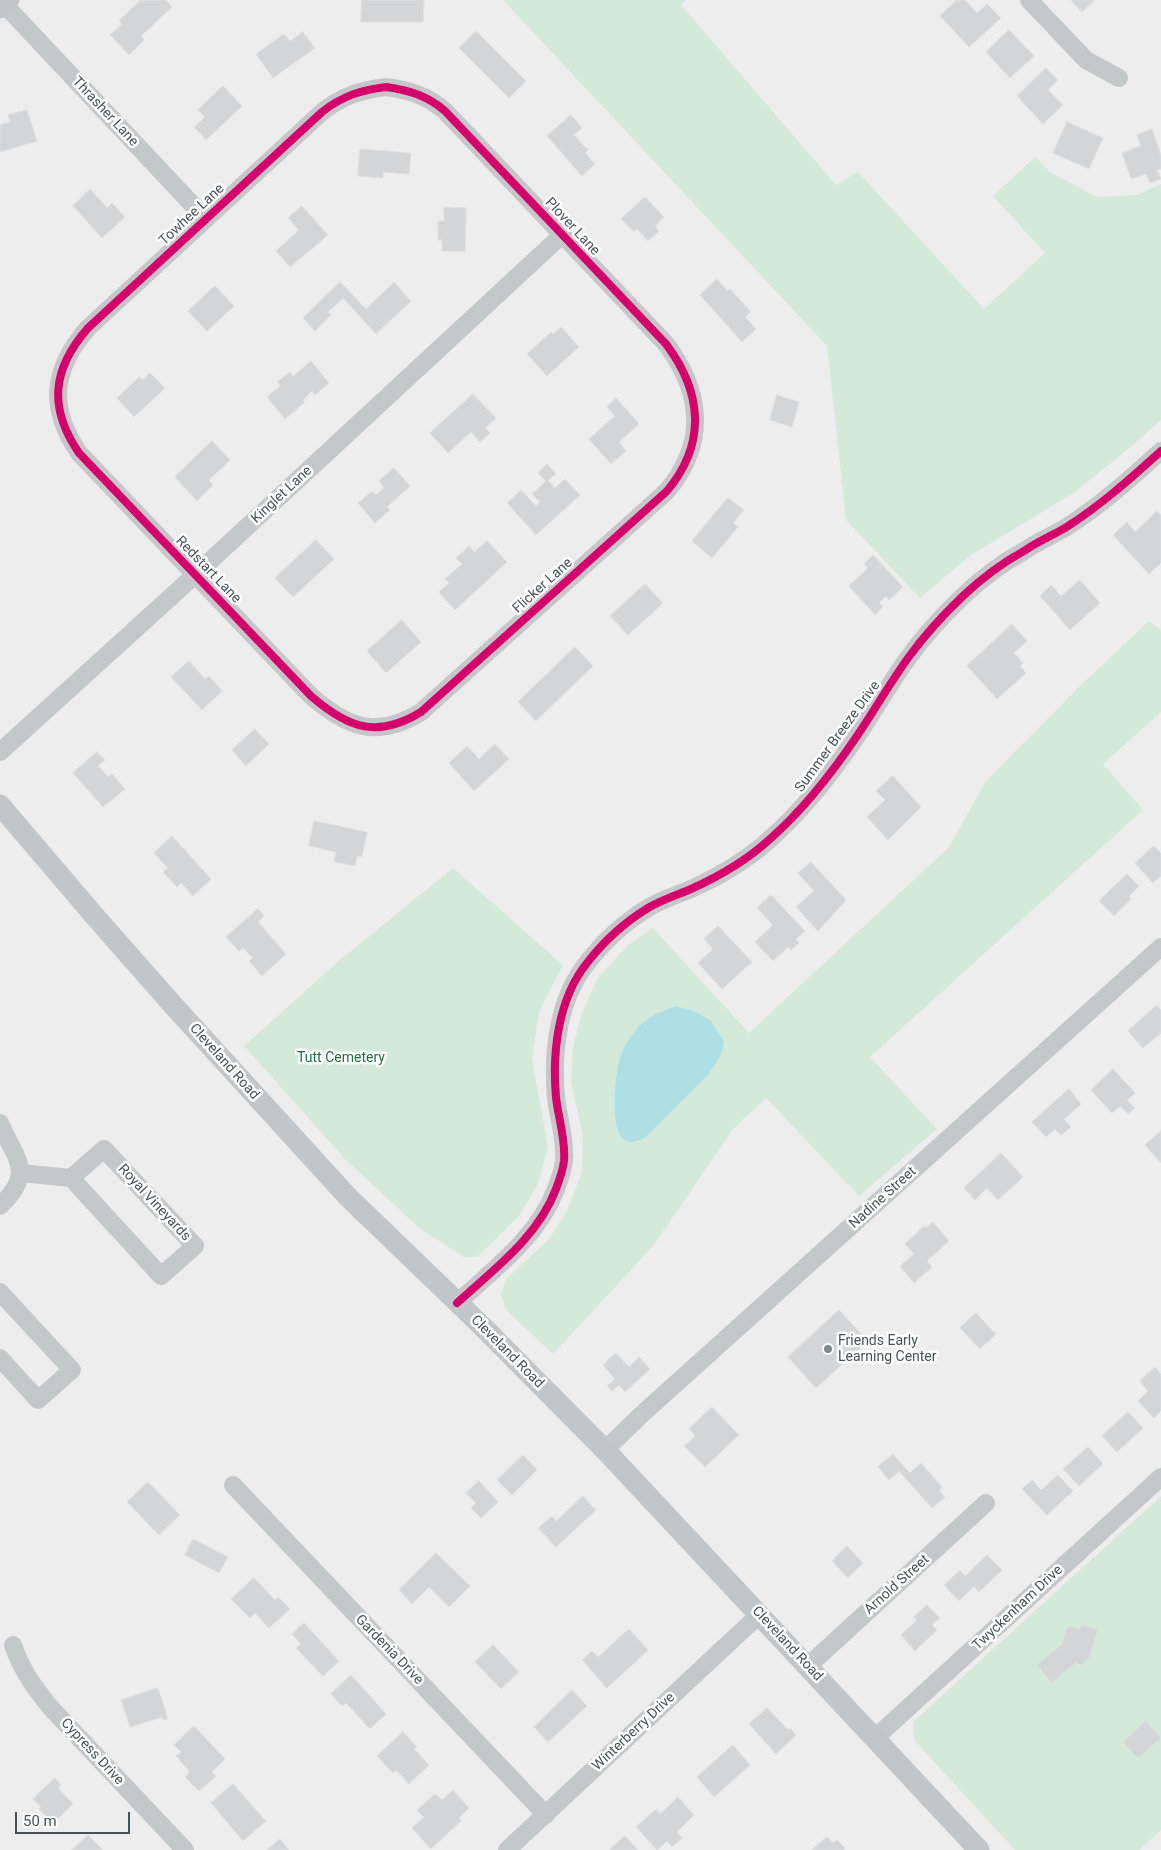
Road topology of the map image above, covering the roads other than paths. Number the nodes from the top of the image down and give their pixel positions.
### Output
1 (1029, 0) edge
2 (4, 4) edge
3 (1119, 78) dead end
4 (386, 87) joint
5 (206, 219) junction
6 (562, 235) junction
7 (58, 403) joint
8 (695, 423) joint
9 (1161, 451) edge
10 (195, 575) junction
11 (369, 727) joint
12 (0, 752) edge
13 (0, 805) edge
14 (1161, 947) edge
15 (0, 1123) edge
16 (21, 1173) junction
17 (71, 1178) junction
18 (0, 1206) edge
19 (0, 1292) edge
20 (457, 1303) junction
21 (0, 1358) edge
22 (606, 1450) junction
23 (1161, 1477) edge
24 (233, 1485) dead end
25 (986, 1504) dead end
26 (760, 1614) junction
27 (12, 1644) dead end
28 (808, 1666) junction
29 (875, 1738) junction
30 (546, 1815) junction
31 (186, 1850) edge
32 (507, 1850) edge
33 (979, 1850) edge

1 - 3 street
2 - 5 street, Thrasher Lane
4 - 5 street, Towhee Lane
4 - 6 street, Plover Lane
5 - 7 street, Towhee Lane
6 - 8 street, Plover Lane
6 - 10 street, Kinglet Lane
7 - 10 street, Redstart Lane
8 - 11 street, Flicker Lane
9 - 20 street, Summer Breeze Drive
10 - 11 street, Redstart Lane
10 - 12 street, Kinglet Lane
13 - 20 main road, Cleveland Road
14 - 22 street, Nadine Street
15 - 16 street
16 - 17 street
16 - 18 street
17 - 17 street, Royal Vineyards
19 - 21 street
20 - 22 main road, Cleveland Road
22 - 26 main road, Cleveland Road
23 - 29 street, Twyckenham Drive
24 - 30 street, Gardenia Drive
25 - 28 street, Arnold Street
26 - 28 main road, Cleveland Road
26 - 30 street, Winterberry Drive
27 - 31 street, Cypress Drive
28 - 29 main road, Cleveland Road
29 - 33 main road, Cleveland Road
30 - 32 street, Winterberry Drive

